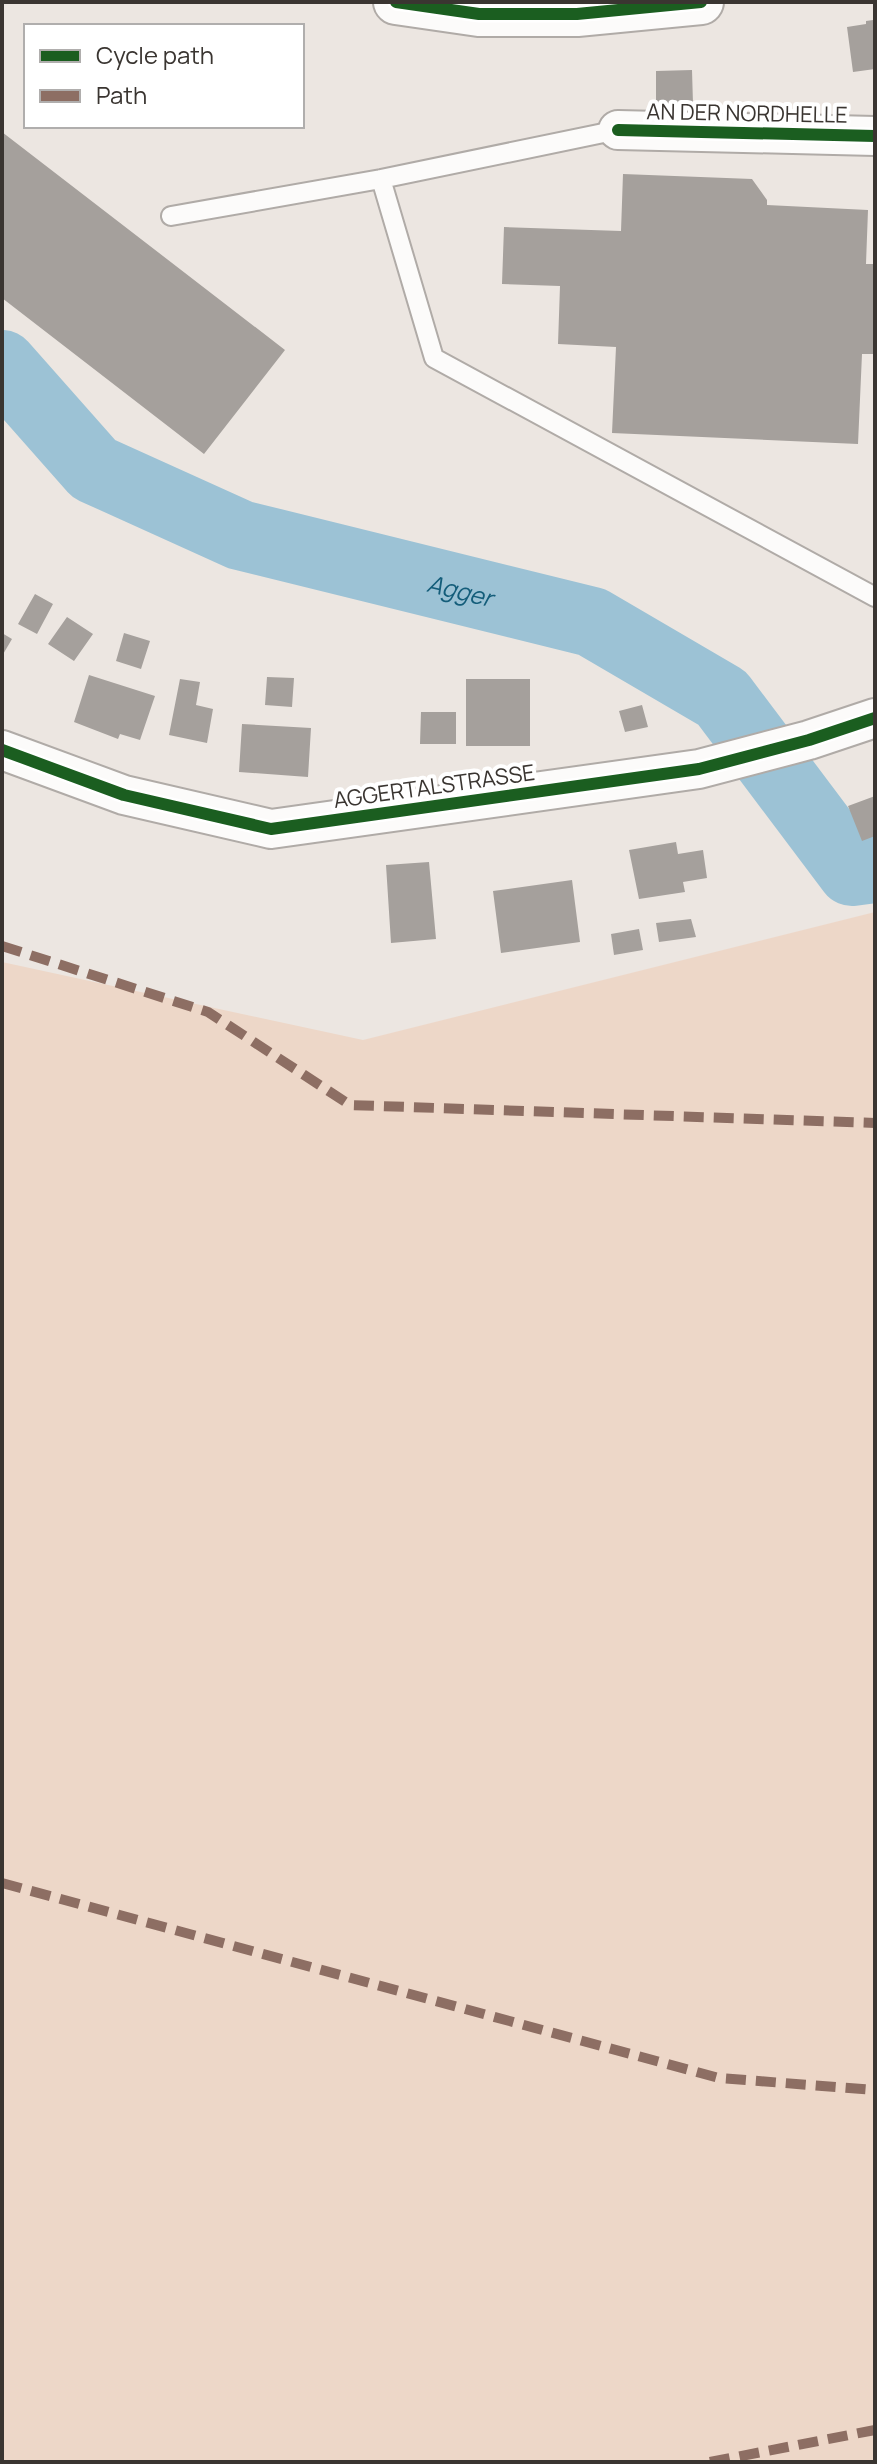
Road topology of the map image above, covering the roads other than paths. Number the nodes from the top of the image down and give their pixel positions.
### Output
1 (396, 2) edge
2 (701, 2) edge
3 (618, 130) joint
4 (875, 136) edge
5 (381, 179) junction
6 (171, 216) dead end
7 (875, 597) edge
8 (875, 718) edge
9 (2, 750) edge

1 - 2 main road
3 - 4 street, AN DER NORDHELLE
3 - 5 lane
5 - 6 lane
5 - 7 lane
8 - 9 street, AGGERTALSTRASSE

